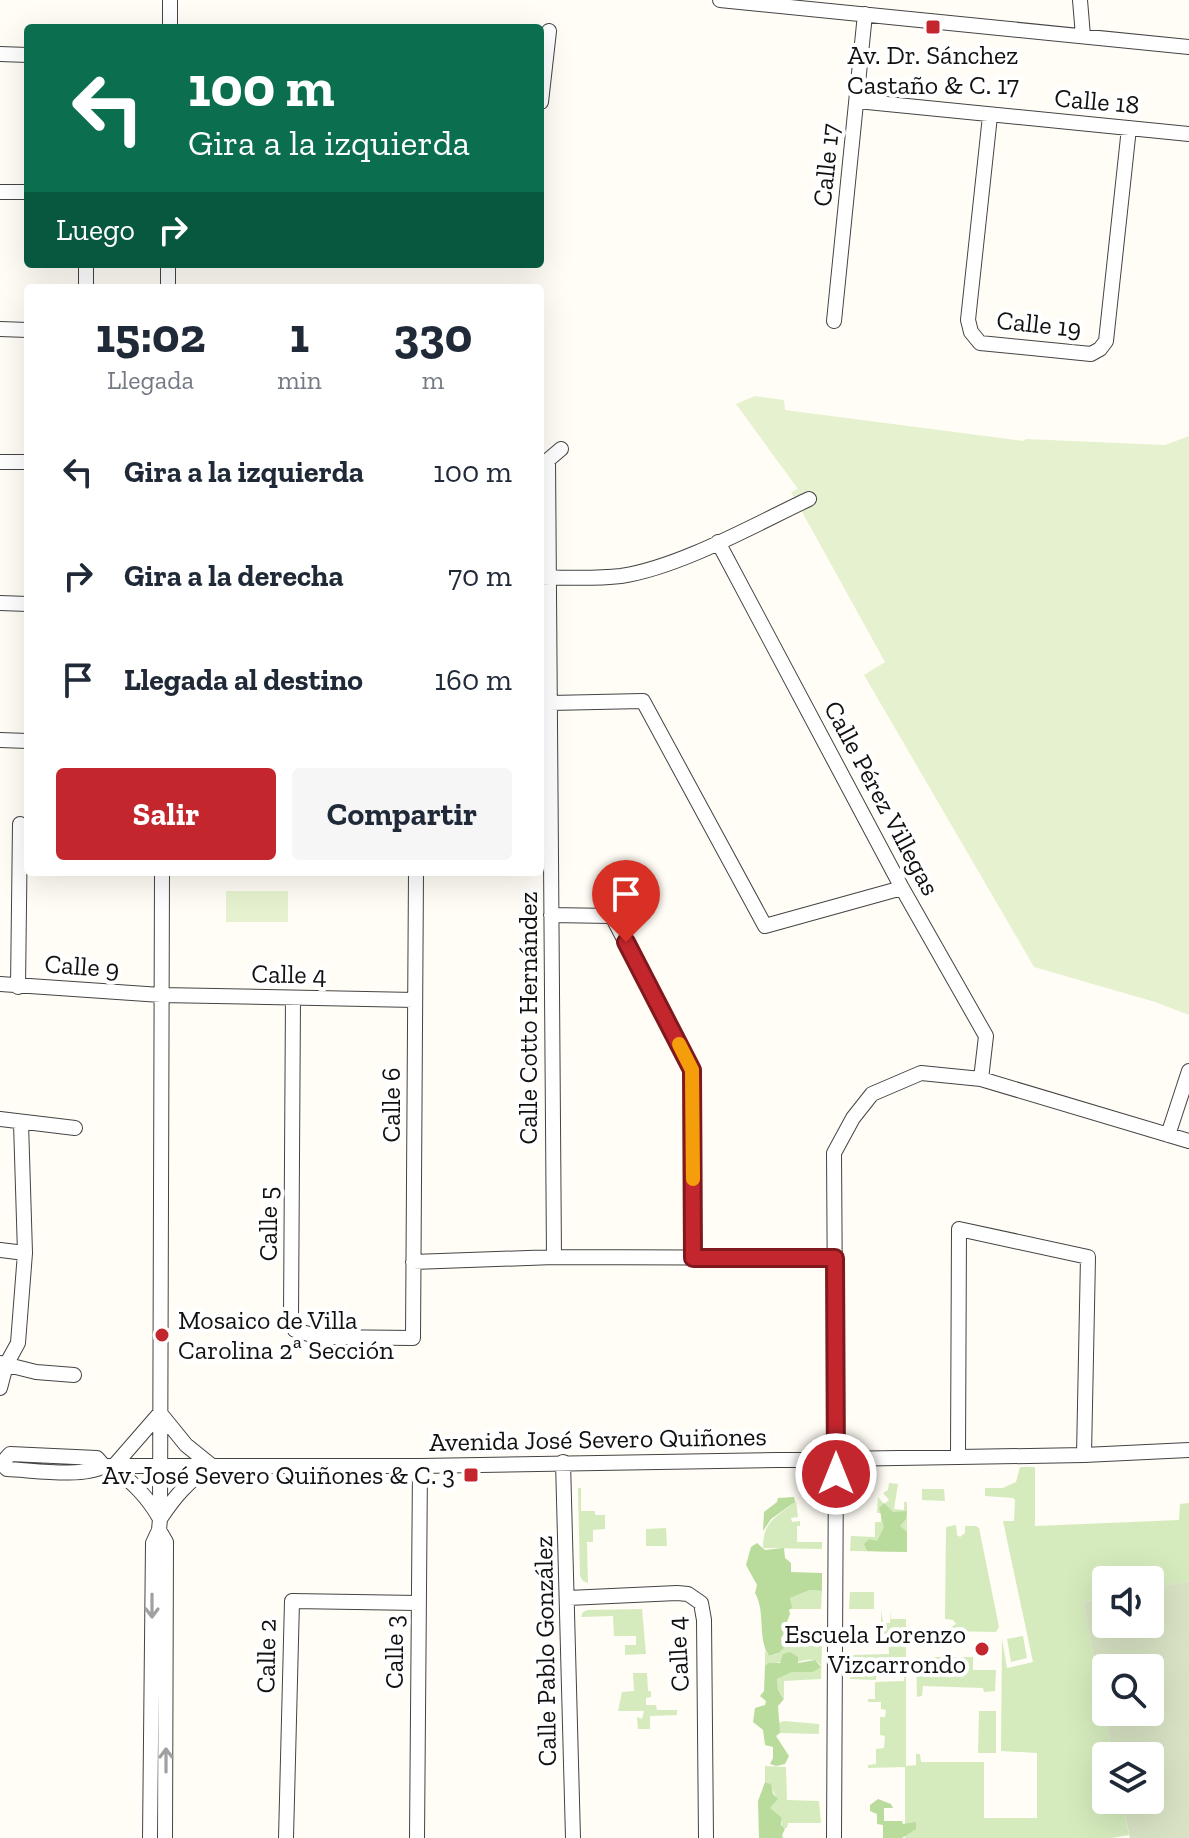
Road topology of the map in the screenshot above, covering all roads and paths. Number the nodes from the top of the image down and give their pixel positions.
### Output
1 (170, 0) edge
2 (720, 0) edge
3 (1080, 0) edge
4 (865, 14) junction
5 (170, 24) edge
6 (549, 31) dead end
7 (1083, 36) junction
8 (1189, 47) edge
9 (0, 54) edge
10 (24, 55) edge
11 (544, 75) edge
12 (857, 101) junction
13 (990, 116) junction
14 (1129, 128) junction
15 (1189, 134) edge
16 (0, 192) edge
17 (24, 192) edge
18 (834, 321) dead end
19 (0, 329) edge
20 (24, 330) edge
21 (561, 449) dead end
22 (0, 462) edge
23 (24, 462) edge
24 (809, 499) dead end
25 (718, 542) junction
26 (545, 578) edge
27 (0, 603) edge
28 (24, 604) edge
29 (550, 703) junction
30 (0, 740) edge
31 (24, 741) edge
32 (20, 824) dead end
33 (162, 876) edge
34 (416, 876) edge
35 (902, 888) junction
36 (551, 915) junction
37 (0, 984) edge
38 (18, 987) junction
39 (161, 995) junction
40 (293, 998) junction
41 (415, 1000) junction
42 (1189, 1071) edge
43 (981, 1079) junction
44 (0, 1119) edge
45 (21, 1123) junction
46 (75, 1128) dead end
47 (1168, 1135) junction
48 (1189, 1141) edge
49 (0, 1250) edge
50 (25, 1253) junction
51 (554, 1257) junction
52 (693, 1258) junction
53 (835, 1258) junction
54 (413, 1262) junction
55 (413, 1338) joint
56 (3, 1364) edge
57 (74, 1375) dead end
58 (0, 1388) edge
59 (160, 1413) junction
60 (1189, 1450) edge
61 (1084, 1455) junction
62 (958, 1457) junction
63 (836, 1459) junction
64 (1, 1462) edge
65 (563, 1462) junction
66 (212, 1466) junction
67 (420, 1466) junction
68 (108, 1467) junction
69 (160, 1467) junction
70 (159, 1524) junction
71 (568, 1598) junction
72 (418, 1603) junction
73 (150, 1838) edge
74 (165, 1838) edge
75 (286, 1838) edge
76 (417, 1838) edge
77 (573, 1838) edge
78 (706, 1838) edge
79 (834, 1838) edge

1 - 5 street
2 - 4 street
3 - 7 street
4 - 7 street
4 - 12 street, Calle 17
6 - 11 street
7 - 8 street
9 - 10 street
12 - 13 street, Calle 18
12 - 18 street, Calle 17
13 - 14 street, Calle 18
13 - 14 street, Calle 19
14 - 15 street, Calle 18
16 - 17 street
19 - 20 street
21 - 26 street, Calle Cotto Hernández
22 - 23 street
24 - 25 street
25 - 26 street
25 - 35 street, Calle Pérez Villegas
26 - 29 street, Calle Cotto Hernández
27 - 28 street
29 - 35 street
29 - 36 street, Calle Cotto Hernández
30 - 31 street
32 - 38 street
33 - 39 street
34 - 41 street, Calle 6
35 - 43 street, Calle Pérez Villegas
36 - 51 street, Calle Cotto Hernández
36 - 52 street
37 - 38 street, Calle 9
38 - 39 street, Calle 9
39 - 40 street, Calle 4
39 - 59 street
40 - 41 street, Calle 4
40 - 55 street, Calle 5
41 - 54 street, Calle 6
42 - 47 street
43 - 47 street
43 - 53 street
44 - 45 street
45 - 46 street
45 - 50 street
47 - 48 street
49 - 50 street
50 - 56 street
51 - 52 street
51 - 54 street
52 - 53 street
53 - 63 street
54 - 55 street, Calle 6
56 - 57 street
56 - 58 street
59 - 66 street
59 - 68 street
59 - 69 street
60 - 61 street, Avenida José Severo Quiñones
61 - 62 street, Avenida José Severo Quiñones
61 - 62 street
62 - 63 street, Avenida José Severo Quiñones
63 - 65 street, Avenida José Severo Quiñones
63 - 79 street
64 - 68 street, Avenida José Severo Quiñones
65 - 67 street, Avenida José Severo Quiñones
65 - 71 street, Calle Pablo González
66 - 67 street, Avenida José Severo Quiñones
66 - 69 street, Avenida José Severo Quiñones
66 - 70 street
67 - 72 street, Calle 3
68 - 69 street, Avenida José Severo Quiñones
68 - 70 street
69 - 70 street
70 -> 73 street
74 -> 70 street
71 - 77 street, Calle Pablo González
71 - 78 street, Calle 4
72 - 75 street, Calle 2
72 - 76 street, Calle 3

